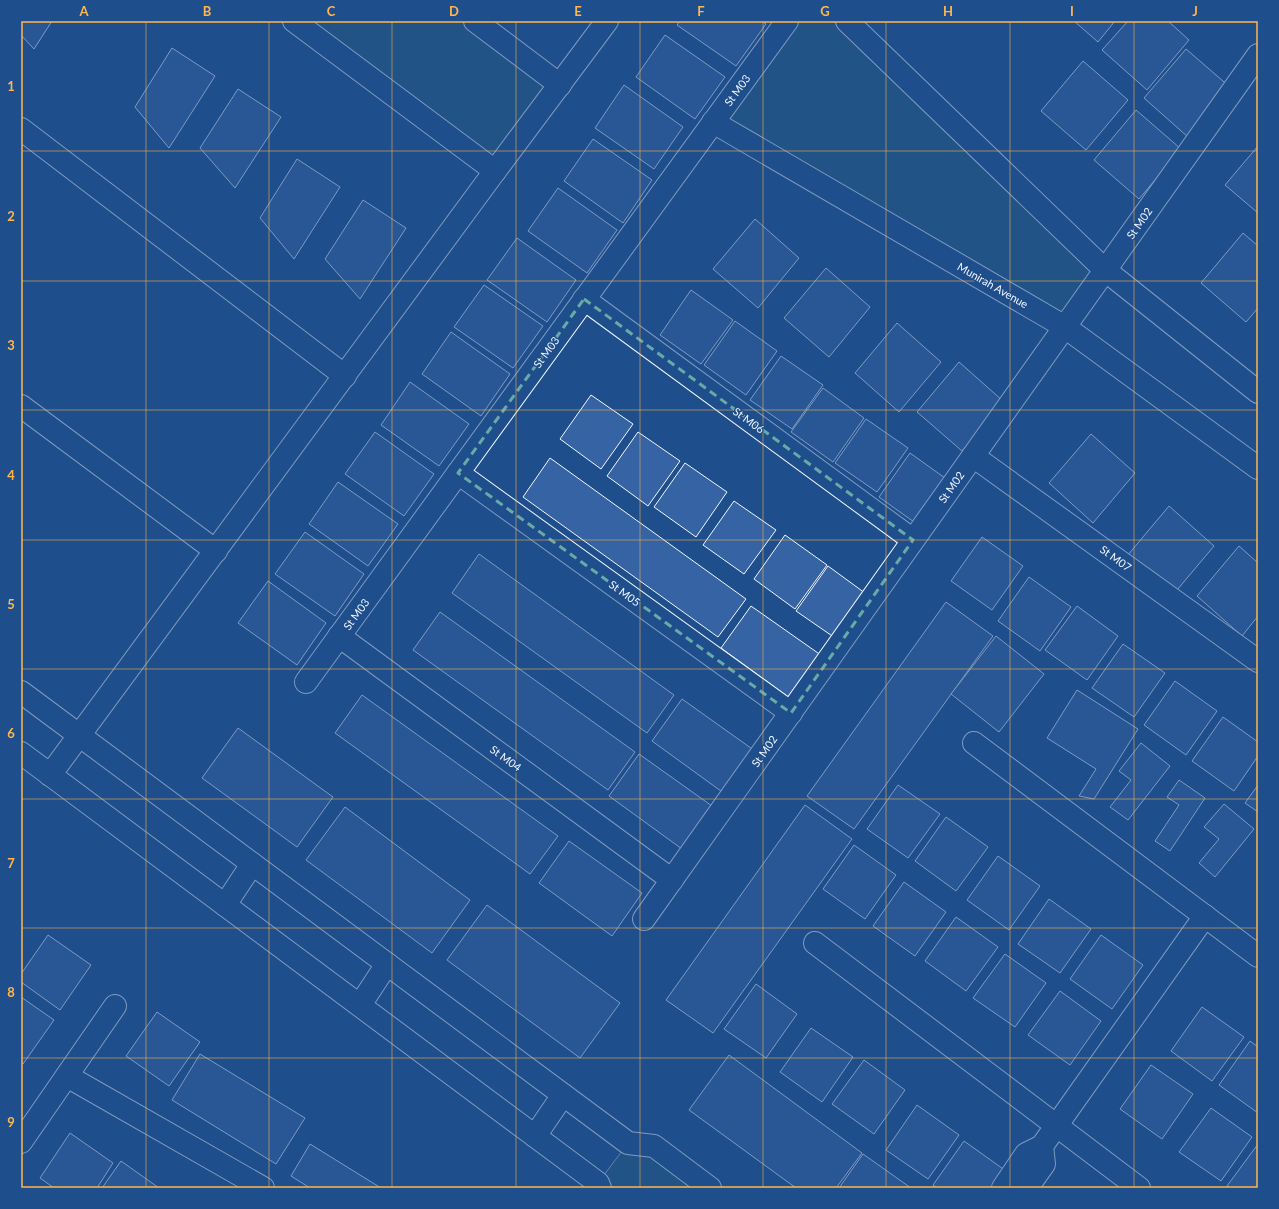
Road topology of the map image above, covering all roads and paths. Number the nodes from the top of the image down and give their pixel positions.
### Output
1 (294, 21) edge
2 (475, 21) edge
3 (607, 21) edge
4 (787, 21) edge
5 (847, 21) edge
6 (1258, 54) edge
7 (560, 84) junction
8 (713, 122) junction
9 (21, 129) edge
10 (495, 170) junction
11 (1105, 270) junction
12 (584, 299) junction
13 (1065, 326) junction
14 (345, 376) junction
15 (1258, 392) edge
16 (21, 406) edge
17 (973, 456) junction
18 (1258, 468) edge
19 (458, 473) junction
20 (913, 540) junction
21 (216, 551) junction
22 (339, 636) junction
23 (1258, 661) edge
24 (306, 682) dead end
25 (21, 692) edge
26 (791, 713) junction
27 (80, 735) junction
28 (974, 743) dead end
29 (21, 753) edge
30 (50, 775) junction
31 (252, 864) junction
32 (672, 880) junction
33 (225, 905) junction
34 (1205, 916) junction
35 (644, 919) dead end
36 (815, 943) dead end
37 (1258, 956) edge
38 (387, 964) junction
39 (360, 1005) junction
40 (115, 1006) dead end
41 (67, 1076) junction
42 (564, 1095) junction
43 (1056, 1125) junction
44 (534, 1136) junction
45 (21, 1142) edge
46 (1042, 1146) junction
47 (263, 1188) edge
48 (600, 1188) edge
49 (710, 1188) edge
50 (1003, 1188) edge
51 (1027, 1188) edge
52 (1139, 1188) edge

1 - 10 street
2 - 7 street
3 - 7 street
4 - 8 street, St M03
5 - 11 street
6 - 11 street, St M02
7 - 10 street
8 - 12 street, St M03
8 - 13 street, Munirah Avenue
9 - 14 street
10 - 14 street
11 - 13 street, St M02
11 - 15 street
12 - 19 street, St M03
12 - 20 street, St M06
13 - 17 street, St M02
13 - 18 street, Munirah Avenue
14 - 21 street
16 - 21 street
17 - 20 street, St M02
17 - 23 street, St M07
19 - 22 street, St M03
19 - 26 street, St M05
20 - 26 street, St M02
21 - 27 street
22 - 24 street, St M03
22 - 32 street, St M04
25 - 27 street
26 - 32 street, St M02
27 - 30 street
27 - 31 street
28 - 34 street
29 - 30 street
30 - 33 street
31 - 33 street
31 - 38 street
32 - 35 street, St M02
33 - 39 street
34 - 37 street
34 - 43 street
36 - 43 street
38 - 39 street
38 - 42 street
39 - 44 street
40 - 41 street
41 - 45 street
41 - 47 street
42 - 44 street
42 - 49 street
43 - 46 street
43 - 52 street
44 - 48 street
46 - 50 street
46 - 51 street

